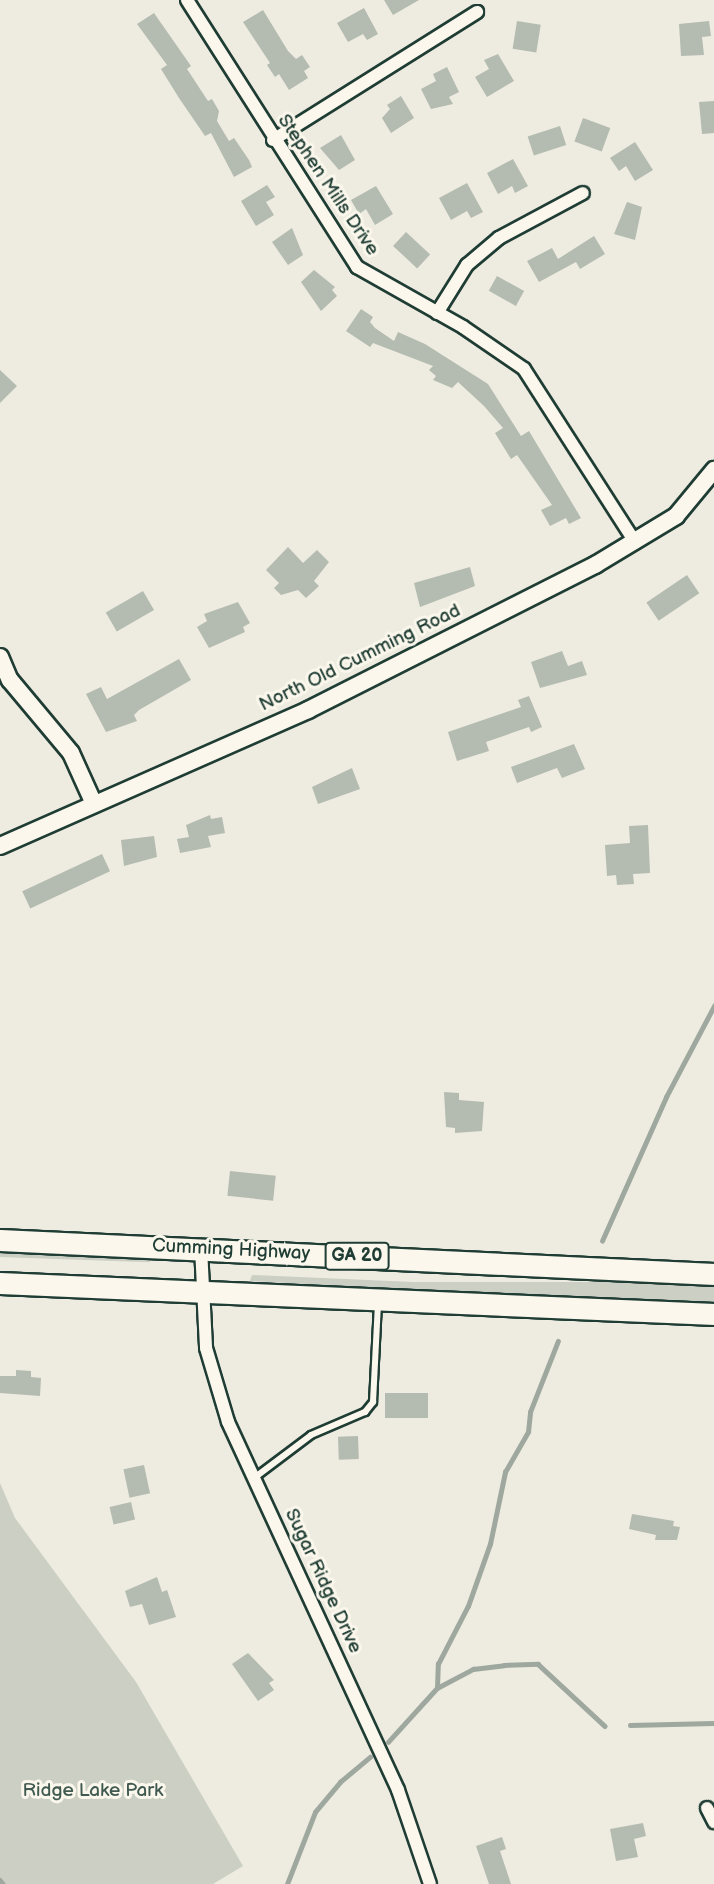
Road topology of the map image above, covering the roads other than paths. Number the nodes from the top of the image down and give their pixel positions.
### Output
1 (187, 0) edge
2 (477, 12) dead end
3 (273, 140) junction
4 (583, 193) dead end
5 (437, 313) junction
6 (714, 470) edge
7 (635, 542) junction
8 (0, 657) edge
9 (94, 804) junction
10 (0, 846) edge
11 (0, 1240) edge
12 (201, 1248) junction
13 (714, 1274) edge
14 (0, 1283) edge
15 (201, 1290) junction
16 (379, 1298) junction
17 (714, 1314) edge
18 (254, 1478) junction
19 (707, 1808) dead end
20 (714, 1822) edge
21 (430, 1884) edge

1 - 3 street, Stephen Mills Drive
2 - 3 street
3 - 5 street, Stephen Mills Drive
4 - 5 street
5 - 7 street, Stephen Mills Drive
6 - 7 street, North Old Cumming Road
7 - 9 street, North Old Cumming Road
8 - 9 street
9 - 10 street, North Old Cumming Road
11 - 12 highway, Cumming Highway / GA 20
12 - 13 highway, Cumming Highway / GA 20
12 - 15 street, Sugar Ridge Drive
14 - 15 highway, GA 20
15 - 16 highway, GA 20
15 - 18 street, Sugar Ridge Drive
16 - 17 highway, GA 20
16 - 18 lane
18 - 21 street, Sugar Ridge Drive
19 - 20 street

